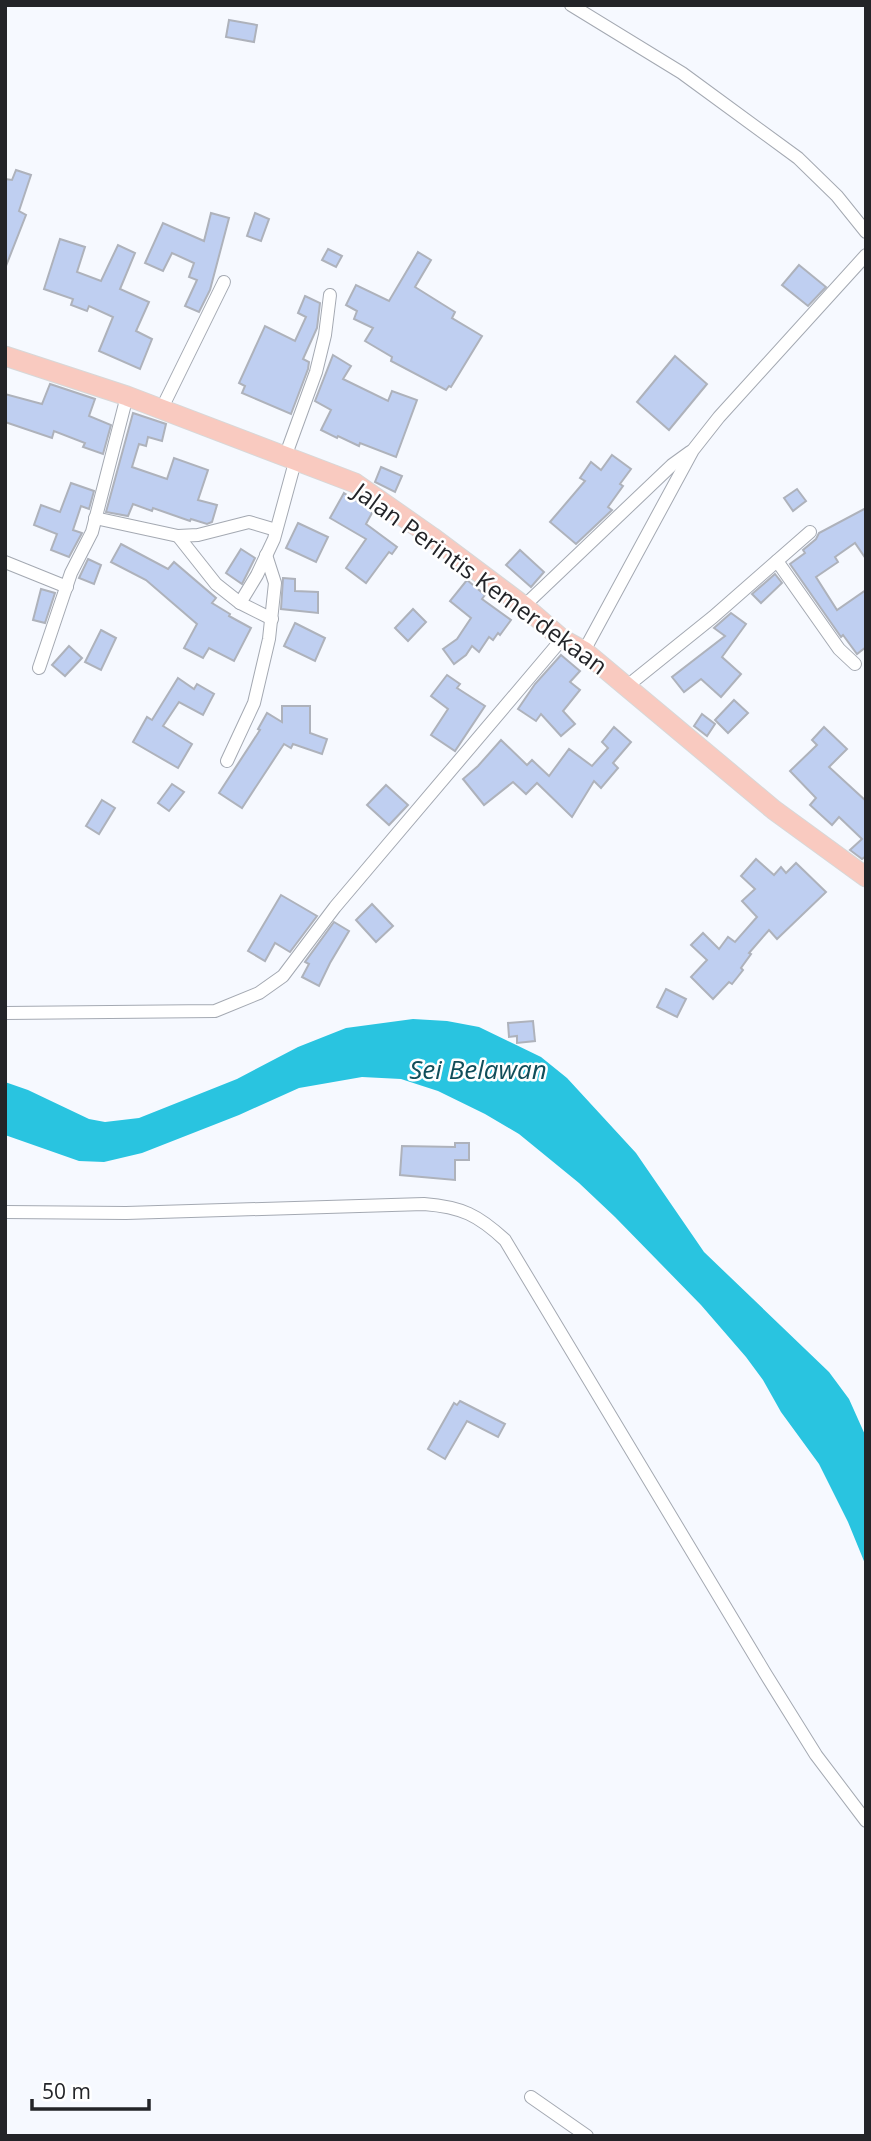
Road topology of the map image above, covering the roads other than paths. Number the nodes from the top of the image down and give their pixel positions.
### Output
1 (572, 5) edge
2 (866, 232) edge
3 (866, 255) edge
4 (223, 282) dead end
5 (330, 295) dead end
6 (5, 356) edge
7 (127, 396) junction
8 (161, 410) junction
9 (693, 450) junction
10 (290, 459) junction
11 (95, 518) junction
12 (276, 530) junction
13 (810, 533) dead end
14 (178, 536) junction
15 (266, 555) junction
16 (778, 561) junction
17 (5, 562) edge
18 (66, 587) junction
19 (240, 603) junction
20 (524, 606) junction
21 (272, 619) junction
22 (562, 639) junction
23 (584, 651) junction
24 (855, 664) dead end
25 (39, 668) dead end
26 (626, 687) junction
27 (227, 761) dead end
28 (866, 877) edge
29 (5, 1013) edge
30 (5, 1212) edge
31 (866, 1821) edge
32 (531, 2097) dead end
33 (587, 2136) edge

1 - 2 street
3 - 9 street
4 - 8 street
5 - 10 street
6 - 7 main road, Jalan Perintis Kemerdekaan
7 - 8 main road, Jalan Perintis Kemerdekaan
7 - 11 street
8 - 10 main road, Jalan Perintis Kemerdekaan
9 - 20 street
9 - 23 street
10 - 12 street
10 - 20 main road, Jalan Perintis Kemerdekaan
11 - 14 street
11 - 18 street
12 - 14 street
12 - 15 street
13 - 16 street
14 - 19 street
15 - 19 street
15 - 21 street
16 - 24 street
16 - 26 street
17 - 18 street
18 - 25 street
19 - 21 street
20 - 22 main road, Jalan Perintis Kemerdekaan
21 - 27 street
22 - 23 main road, Jalan Perintis Kemerdekaan
22 - 29 street
23 - 26 main road, Jalan Perintis Kemerdekaan
26 - 28 main road, Jalan Perintis Kemerdekaan
30 - 31 street
32 - 33 street

